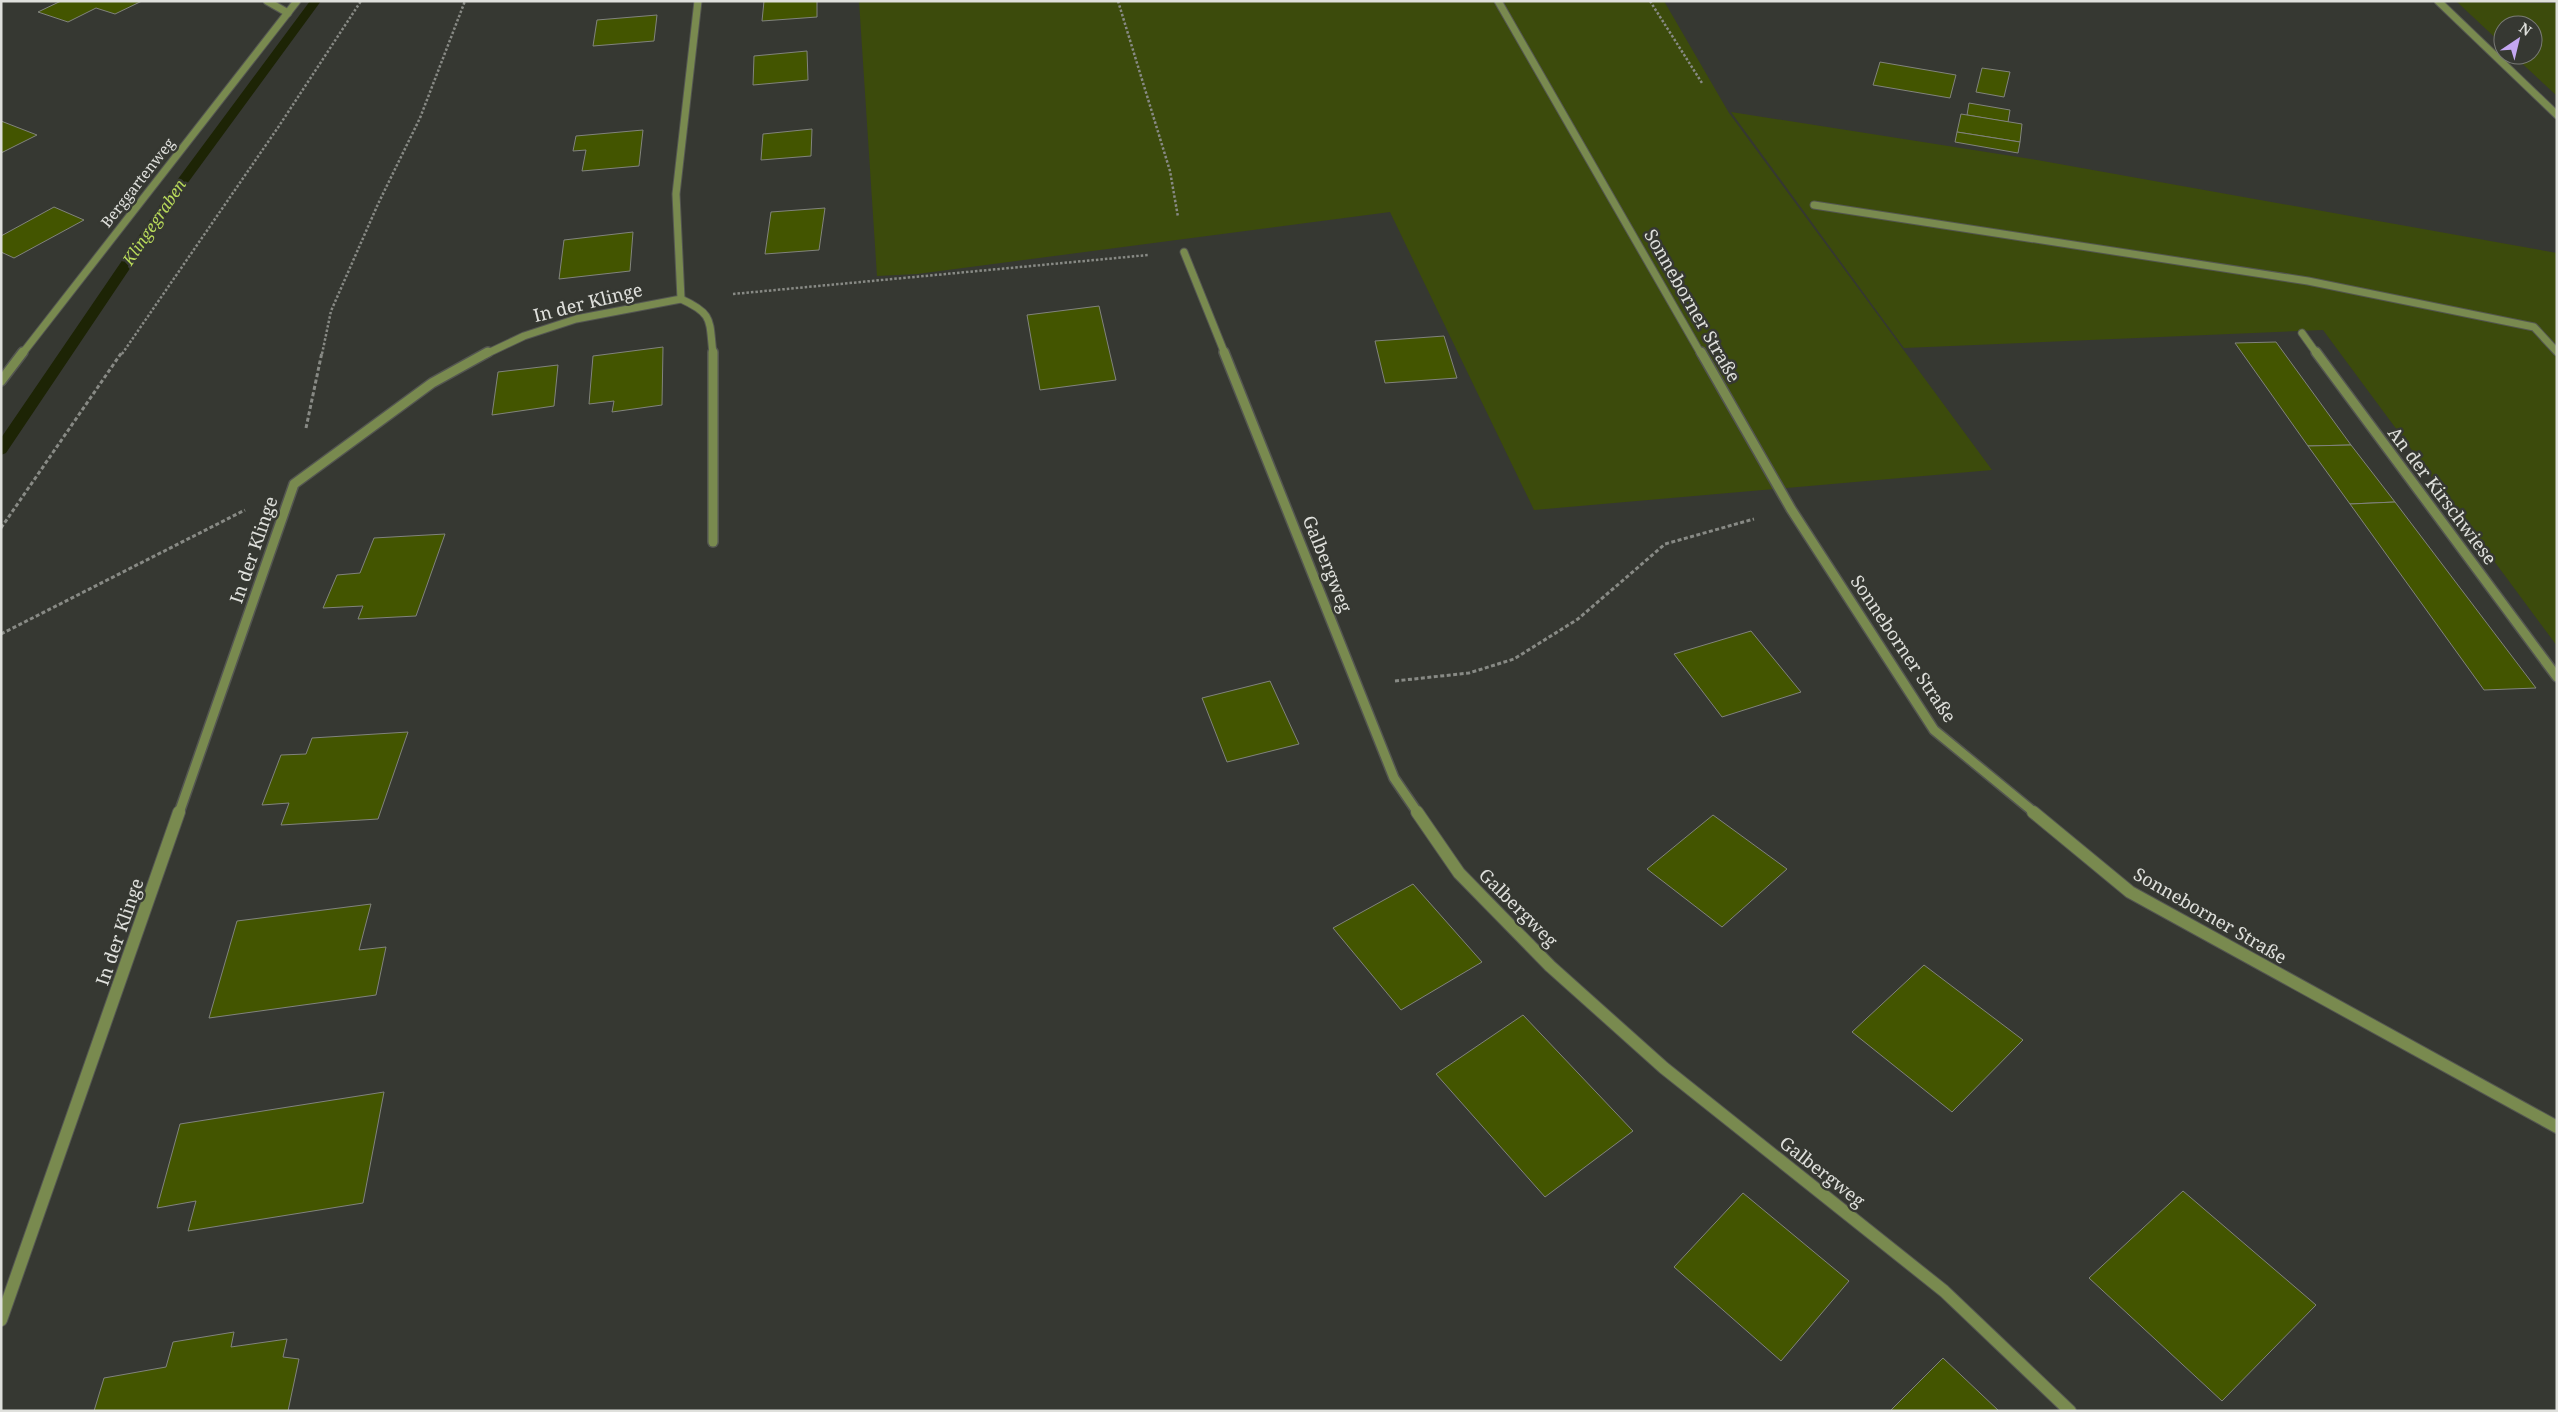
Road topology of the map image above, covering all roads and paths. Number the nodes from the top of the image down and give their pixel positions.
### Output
1 (267, 1) edge
2 (297, 1) edge
3 (362, 1) edge
4 (465, 1) edge
5 (698, 1) edge
6 (1118, 1) edge
7 (1498, 1) edge
8 (1650, 1) edge
9 (2438, 1) edge
10 (288, 13) junction
11 (1702, 83) dead end
12 (2557, 115) edge
13 (1814, 204) dead end
14 (1184, 252) junction
15 (681, 299) junction
16 (2302, 333) dead end
17 (2557, 352) edge
18 (1, 381) edge
19 (294, 484) junction
20 (1790, 509) junction
21 (1, 528) edge
22 (713, 542) dead end
23 (1, 634) edge
24 (2557, 677) edge
25 (1356, 684) junction
26 (2557, 1128) edge
27 (1, 1320) edge
28 (2070, 1411) edge

1 - 10 street
2 - 10 street, Berggartenweg
3 - 21 path
4 - 19 path
5 - 15 street
6 - 14 path
7 - 20 street, Sonneborner Straße
8 - 11 path
9 - 12 street
10 - 18 street, Berggartenweg
13 - 17 street
14 - 15 path
14 - 25 street, Galbergweg
15 - 19 street, In der Klinge
15 - 22 street
16 - 24 street, An der Kirschwiese
19 - 23 path
19 - 27 street, In der Klinge
20 - 25 path
20 - 26 street, Sonneborner Straße
25 - 28 street, Galbergweg

